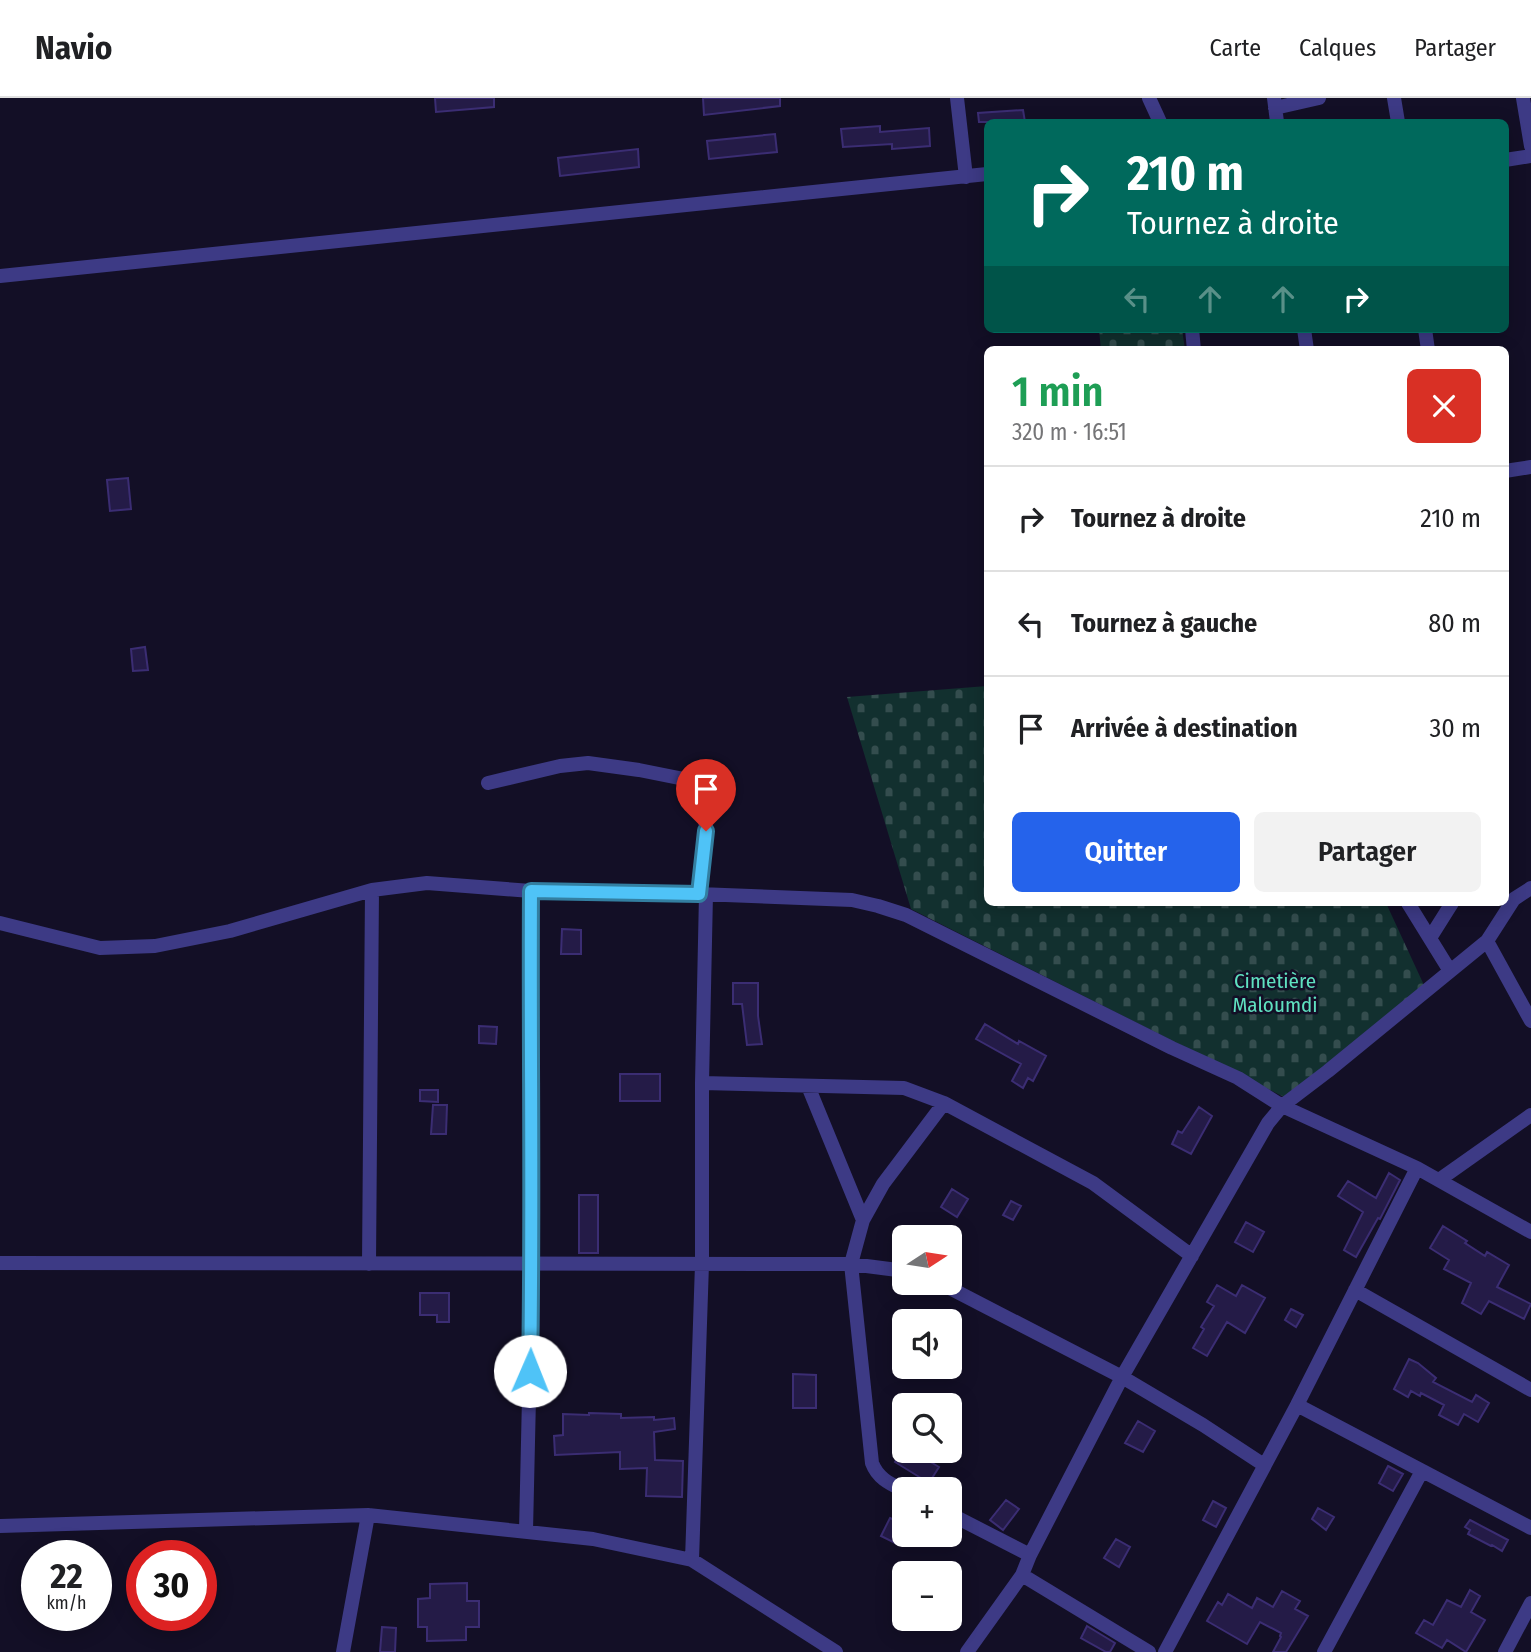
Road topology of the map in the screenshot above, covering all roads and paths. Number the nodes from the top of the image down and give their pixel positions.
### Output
1 (957, 98) edge
2 (1149, 98) edge
3 (1319, 98) edge
4 (1394, 98) edge
5 (1523, 98) edge
6 (1275, 109) edge
7 (1159, 119) edge
8 (1398, 119) edge
9 (1531, 146) edge
10 (1531, 156) edge
11 (1509, 159) edge
12 (984, 174) edge
13 (965, 177) junction
14 (0, 276) edge
15 (1531, 467) edge
16 (1509, 470) edge
17 (488, 783) dead end
18 (1531, 888) edge
19 (372, 890) junction
20 (531, 891) junction
21 (703, 894) junction
22 (1410, 906) edge
23 (1450, 906) edge
24 (0, 923) edge
25 (1430, 939) junction
26 (1487, 941) junction
27 (1450, 971) junction
28 (1531, 1021) edge
29 (702, 1083) junction
30 (808, 1086) junction
31 (944, 1103) junction
32 (1282, 1105) junction
33 (1531, 1115) edge
34 (1417, 1168) junction
35 (1439, 1180) junction
36 (863, 1220) junction
37 (1531, 1232) edge
38 (1192, 1256) junction
39 (0, 1263) edge
40 (369, 1264) junction
41 (532, 1264) junction
42 (702, 1264) junction
43 (851, 1264) junction
44 (892, 1269) edge
45 (1355, 1290) junction
46 (962, 1294) edge
47 (1122, 1377) junction
48 (1531, 1390) edge
49 (1297, 1405) junction
50 (1264, 1465) junction
51 (1422, 1471) junction
52 (892, 1484) edge
53 (368, 1515) junction
54 (962, 1520) edge
55 (0, 1526) edge
56 (1531, 1528) edge
57 (526, 1531) junction
58 (1030, 1555) junction
59 (692, 1560) junction
60 (1022, 1575) junction
61 (1531, 1604) edge
62 (343, 1652) edge
63 (836, 1652) edge
64 (967, 1652) edge
65 (1149, 1652) edge
66 (1166, 1652) edge
67 (1324, 1652) edge
68 (1505, 1652) edge

1 - 13 street
2 - 7 street
3 - 6 street
4 - 8 street
5 - 9 street
10 - 11 street
12 - 13 street
13 - 14 street
15 - 16 street
17 - 21 street
18 - 26 street
19 - 20 street
19 - 24 street
19 - 40 street
20 - 21 street
20 - 41 street
21 - 29 street
21 - 32 street
22 - 25 street
23 - 25 street
25 - 27 street
26 - 27 street
26 - 28 street
27 - 32 street
29 - 30 street
29 - 42 street
30 - 31 street
30 - 36 street
31 - 36 street
31 - 38 street
32 - 34 street
32 - 38 street
33 - 35 street
34 - 35 street
34 - 45 street
35 - 37 street
36 - 43 street
38 - 47 street
39 - 40 street
40 - 41 street
41 - 42 street
41 - 57 street
42 - 43 street
42 - 59 street
43 - 44 street
43 - 52 street
45 - 48 street
45 - 49 street
46 - 47 street
47 - 50 street
47 - 58 street
49 - 50 street
49 - 51 street
50 - 66 street
51 - 56 street
51 - 67 street
53 - 55 street
53 - 57 street
53 - 62 street
54 - 58 street
57 - 59 street
58 - 60 street
59 - 63 street
60 - 64 street
60 - 65 street
61 - 68 street

